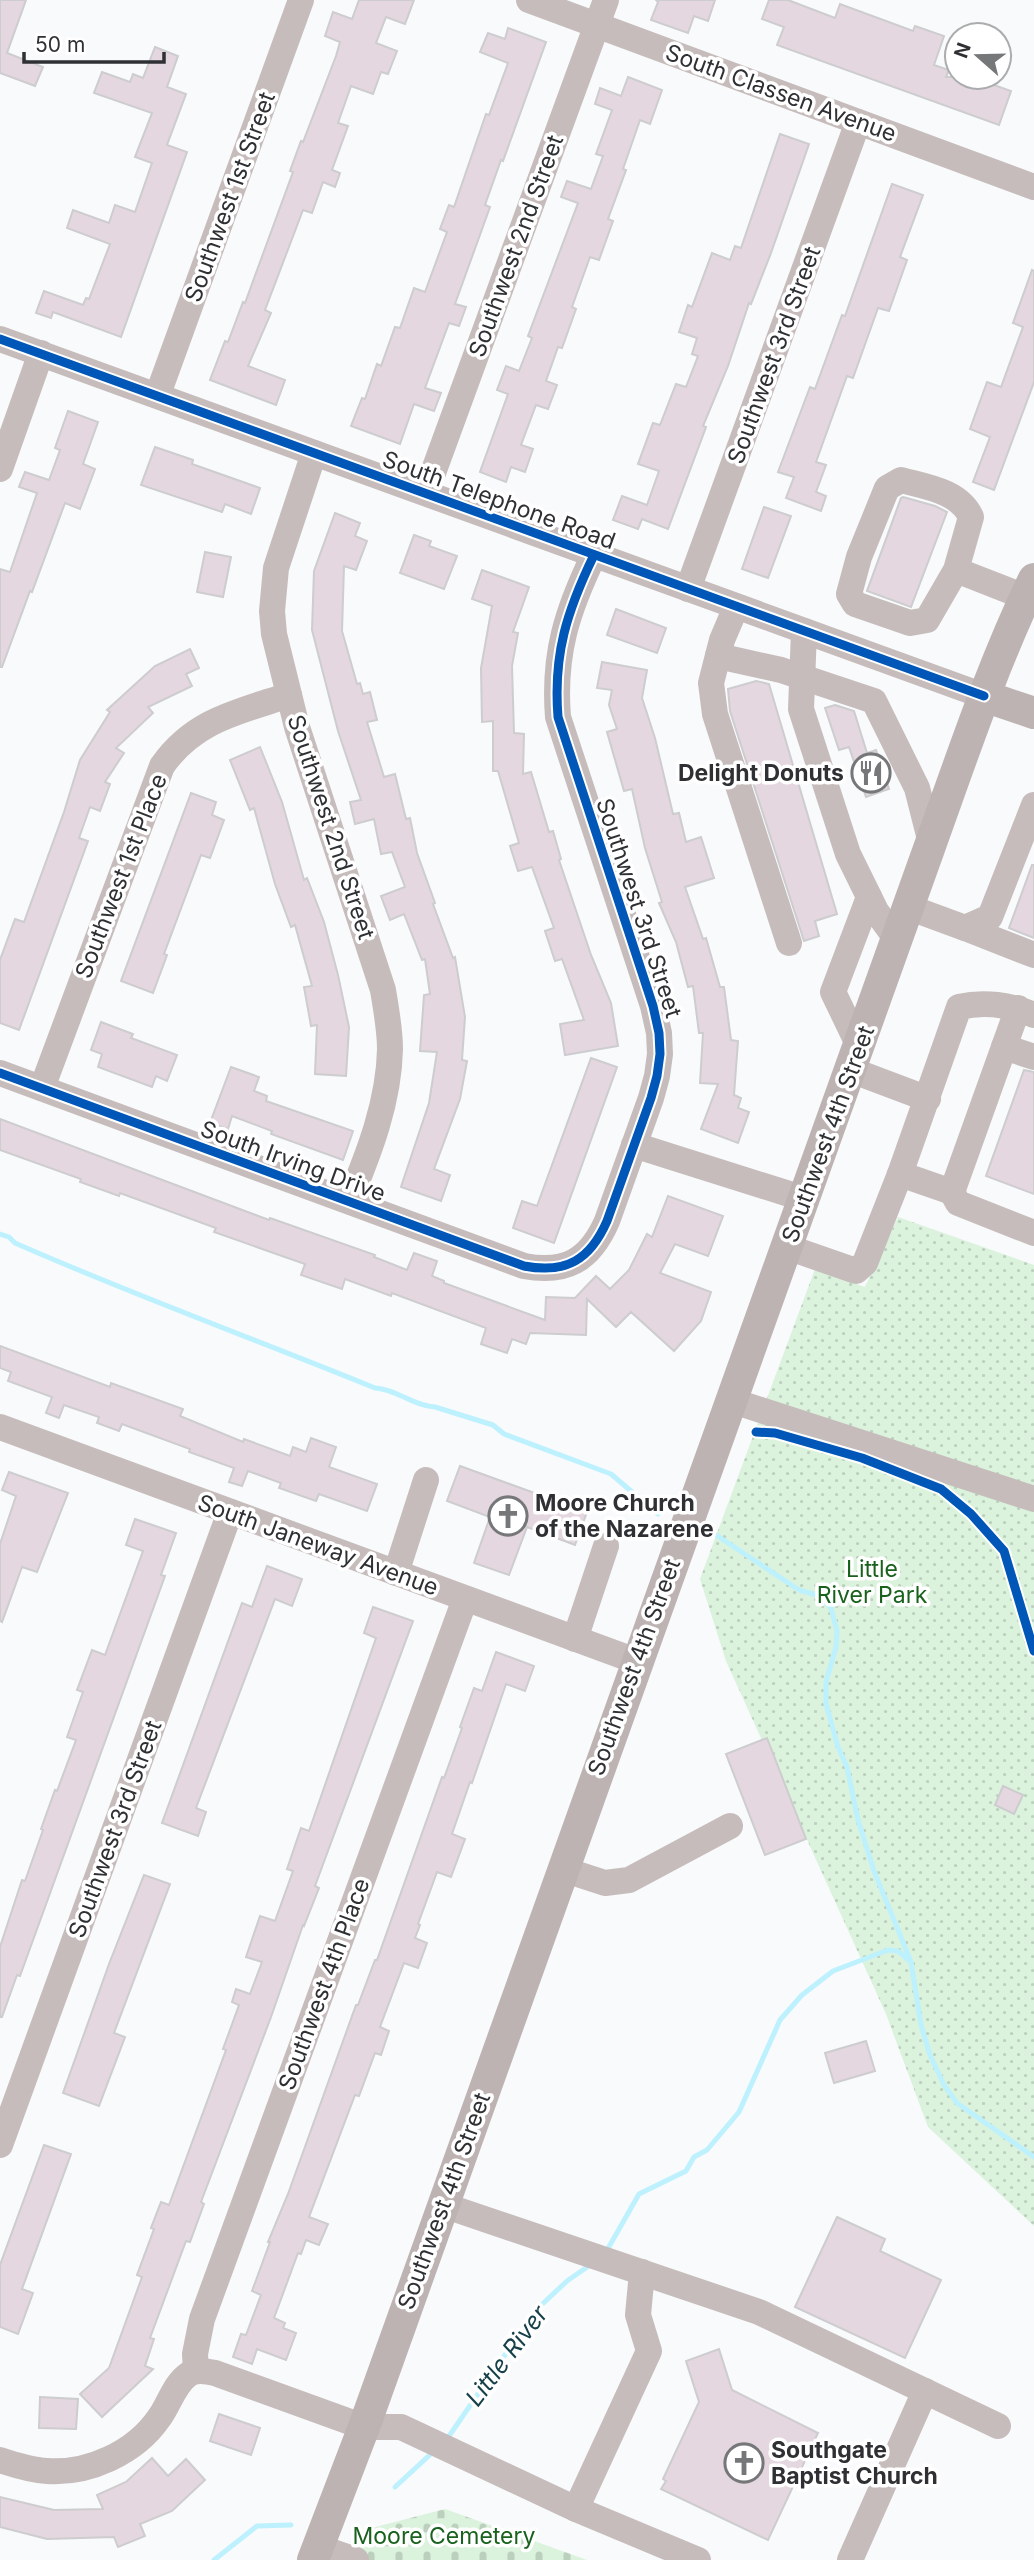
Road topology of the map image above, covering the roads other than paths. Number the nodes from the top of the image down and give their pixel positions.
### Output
1 (301, 0) edge
2 (529, 0) edge
3 (606, 0) edge
4 (597, 25) junction
5 (858, 122) junction
6 (1034, 187) edge
7 (0, 339) edge
8 (41, 354) junction
9 (158, 394) junction
10 (314, 453) junction
11 (0, 469) edge
12 (426, 492) junction
13 (594, 555) junction
14 (956, 570) junction
15 (688, 589) junction
16 (1028, 600) edge
17 (736, 607) junction
18 (892, 617) junction
19 (804, 631) junction
20 (718, 656) junction
21 (884, 660) junction
22 (802, 679) junction
23 (289, 695) junction
24 (985, 696) junction
25 (874, 701) junction
26 (1034, 713) edge
27 (1034, 805) edge
28 (931, 843) junction
29 (869, 897) junction
30 (908, 907) junction
31 (965, 928) junction
32 (897, 940) junction
33 (789, 943) dead end
34 (1034, 955) edge
35 (1026, 1012) edge
36 (1004, 1047) junction
37 (1034, 1057) edge
38 (855, 1058) junction
39 (0, 1073) edge
40 (41, 1088) junction
41 (928, 1099) junction
42 (634, 1145) junction
43 (900, 1174) junction
44 (952, 1192) junction
45 (805, 1199) junction
46 (349, 1201) junction
47 (1034, 1233) edge
48 (787, 1247) junction
49 (575, 1262) joint
50 (730, 1400) junction
51 (0, 1427) edge
52 (426, 1480) dead end
53 (1034, 1499) edge
54 (230, 1512) junction
55 (606, 1546) dead end
56 (396, 1573) junction
57 (466, 1599) junction
58 (575, 1639) junction
59 (636, 1661) junction
60 (730, 1826) dead end
61 (562, 1869) junction
62 (0, 2145) edge
63 (443, 2205) junction
64 (642, 2272) junction
65 (196, 2371) junction
66 (925, 2391) junction
67 (998, 2426) dead end
68 (364, 2427) junction
69 (0, 2460) edge
70 (576, 2509) junction
71 (316, 2553) edge
72 (356, 2560) edge
73 (698, 2560) edge
74 (850, 2560) edge

1 - 9 street, Southwest 1st Street
2 - 4 street, South Classen Avenue
3 - 4 street, Southwest 2nd Street
4 - 5 street, South Classen Avenue
4 - 12 street, Southwest 2nd Street
5 - 6 street, South Classen Avenue
5 - 15 street, Southwest 3rd Street
7 - 8 street, South Telephone Road
8 - 9 street, South Telephone Road
8 - 11 street
9 - 10 street, South Telephone Road
10 - 12 street, South Telephone Road
10 - 23 street, Southwest 2nd Street
12 - 13 street, South Telephone Road
13 - 15 street, South Telephone Road
13 - 42 street, Southwest 3rd Street
14 - 16 street
14 - 18 street
14 - 18 street
15 - 17 street, South Telephone Road
16 - 24 main road, Southwest 4th Street
17 - 19 street, South Telephone Road
17 - 20 street
18 - 21 street
19 - 21 street, South Telephone Road
19 - 22 street
20 - 22 street
20 - 33 street
21 - 24 street, South Telephone Road
21 - 25 street
22 - 25 street
22 - 29 street
23 - 40 street, Southwest 1st Place
23 - 46 street, Southwest 2nd Street
24 - 26 main road, South Telephone Road
24 - 28 main road, Southwest 4th Street
25 - 28 street
27 - 31 street
28 - 30 main road, Southwest 4th Street
29 - 32 street
29 - 38 street
30 - 31 street
30 - 32 main road, Southwest 4th Street
31 - 34 street
32 - 38 main road, Southwest 4th Street
35 - 36 street
35 - 41 street
36 - 37 street
36 - 44 street
38 - 41 street
38 - 45 main road, Southwest 4th Street
39 - 40 street, South Irving Drive
40 - 46 street, South Irving Drive
41 - 43 street
42 - 45 street
42 - 49 street, Southwest 3rd Street
43 - 44 street
43 - 48 street
44 - 47 street
45 - 48 main road, Southwest 4th Street
46 - 49 street, South Irving Drive
48 - 50 main road, Southwest 4th Street
50 - 53 street
50 - 59 main road, Southwest 4th Street
51 - 54 street, South Janeway Avenue
52 - 56 street
54 - 56 street, South Janeway Avenue
54 - 62 street, Southwest 3rd Street
55 - 58 street
56 - 57 street, South Janeway Avenue
57 - 58 street, South Janeway Avenue
57 - 65 street, Southwest 4th Place
58 - 59 street, South Janeway Avenue
59 - 61 main road, Southwest 4th Street
60 - 61 street
61 - 63 main road, Southwest 4th Street
63 - 64 street
63 - 68 main road, Southwest 4th Street
64 - 66 street
64 - 70 street
65 - 68 street
65 - 69 street
66 - 67 street
66 - 74 street
68 - 70 street
68 - 71 main road, Southwest 4th Street
70 - 73 street
71 - 72 street

